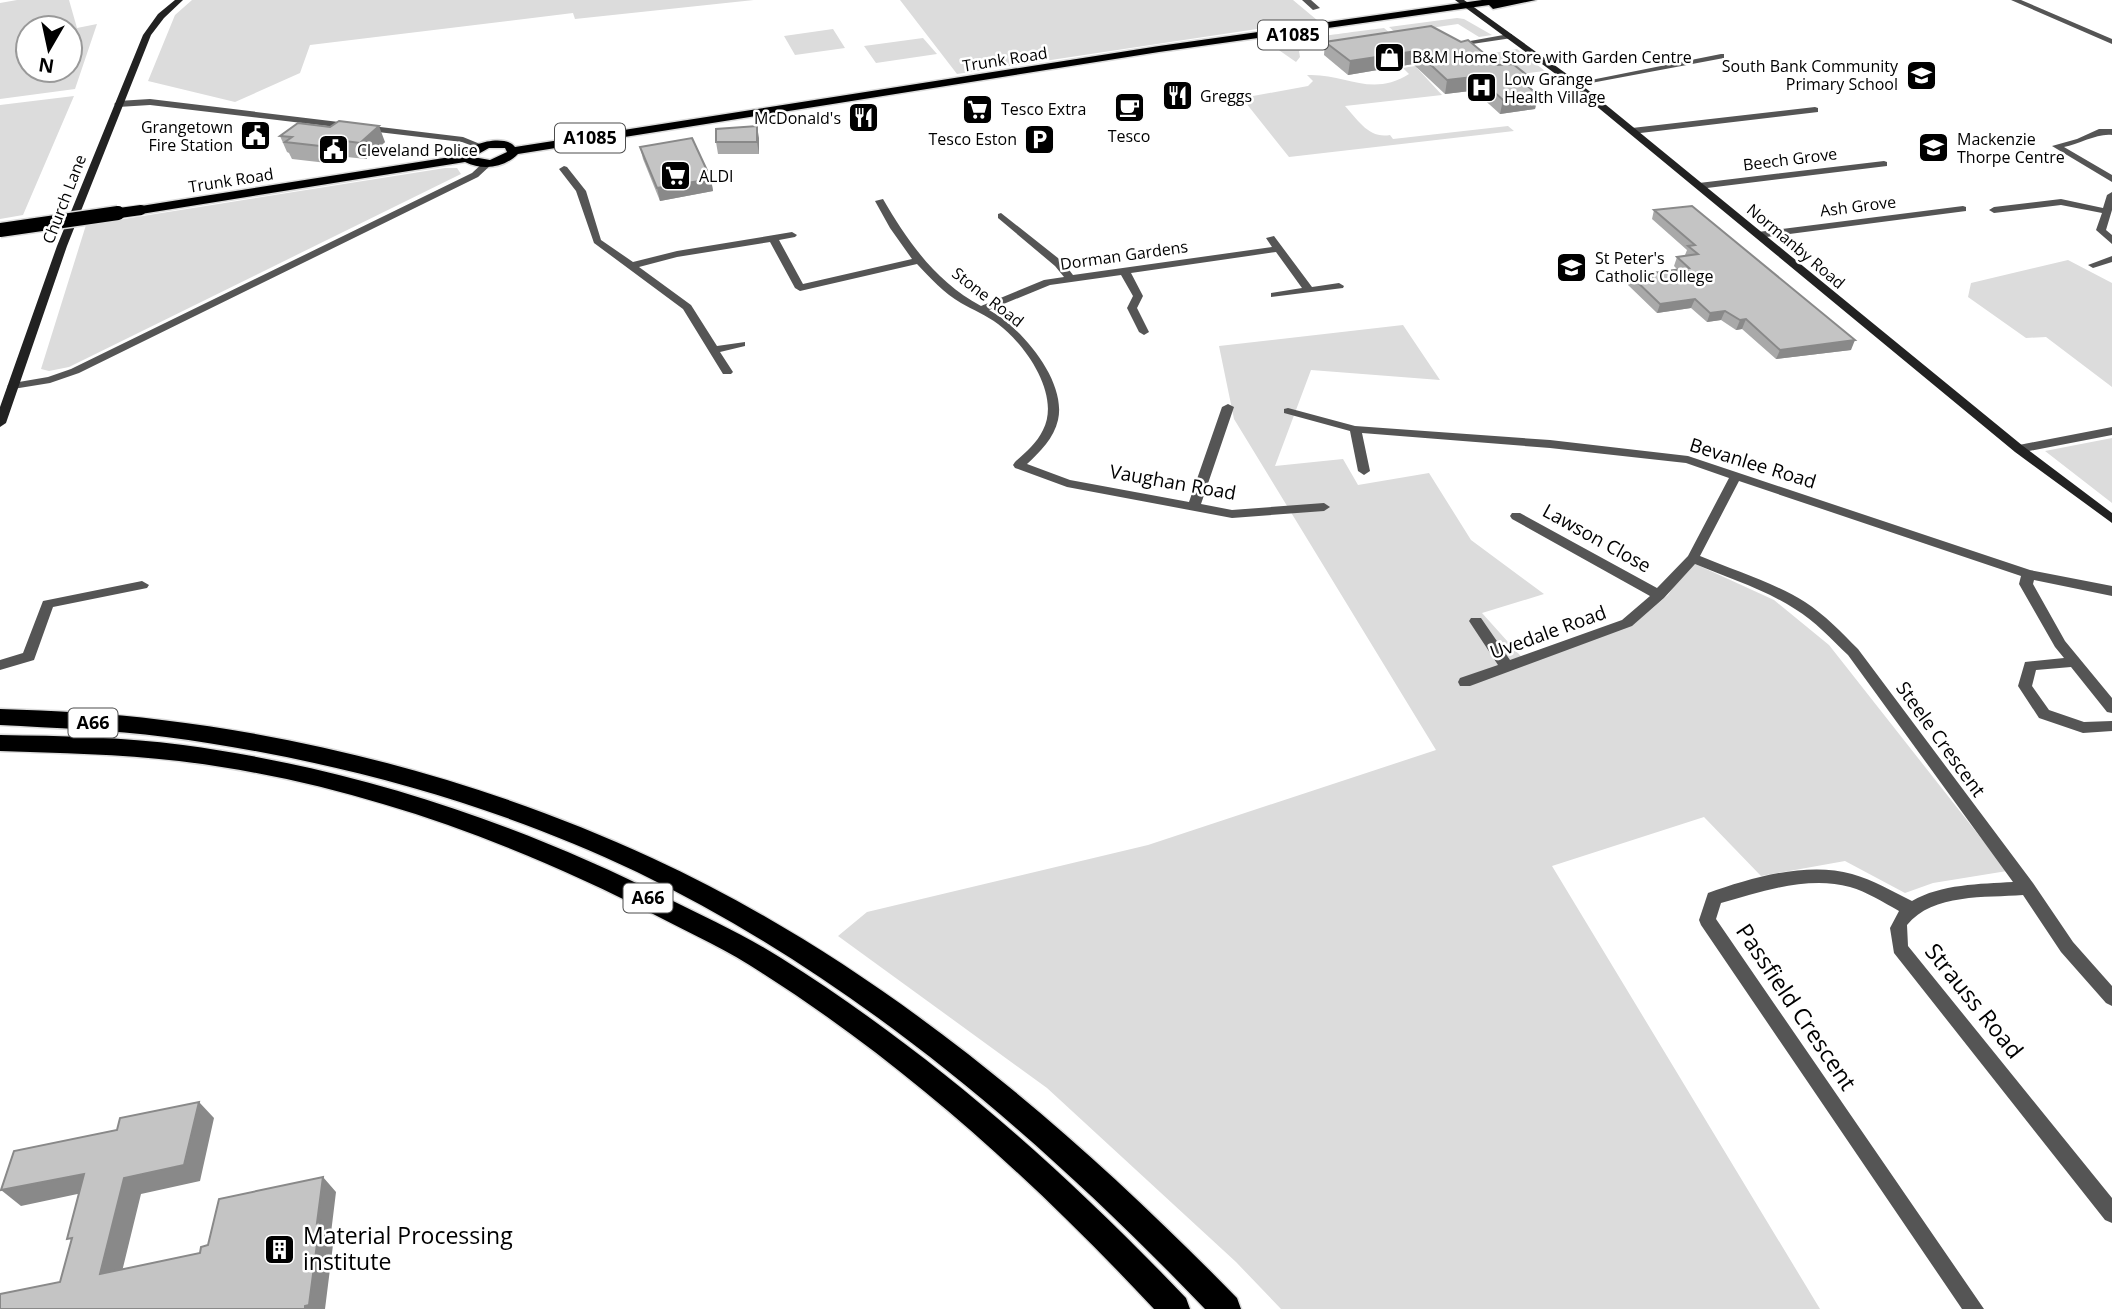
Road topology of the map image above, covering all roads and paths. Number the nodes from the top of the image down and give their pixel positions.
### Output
1 (180, 0) edge
2 (1306, 0) edge
3 (1502, 0) edge
4 (1531, 0) edge
5 (2015, 0) edge
6 (1466, 5) edge
7 (1317, 8) dead end
8 (1509, 36) junction
9 (2112, 42) edge
10 (1460, 51) edge
11 (1721, 57) dead end
12 (1575, 84) junction
13 (118, 104) junction
14 (1815, 110) dead end
15 (1632, 131) junction
16 (2112, 132) edge
17 (481, 146) junction
18 (513, 150) junction
19 (467, 158) junction
20 (487, 164) junction
21 (1884, 164) dead end
22 (564, 169) dead end
23 (2112, 179) edge
24 (1699, 186) junction
25 (2112, 195) edge
26 (880, 201) dead end
27 (1963, 209) dead end
28 (1994, 210) dead end
29 (2105, 211) junction
30 (1002, 216) dead end
31 (0, 230) edge
32 (792, 235) dead end
33 (1758, 235) junction
34 (773, 238) junction
35 (1271, 238) dead end
36 (2112, 241) edge
37 (1278, 249) junction
38 (2112, 259) edge
39 (919, 260) junction
40 (2093, 265) dead end
41 (630, 266) junction
42 (1124, 270) junction
43 (1070, 278) junction
44 (1339, 286) dead end
45 (800, 288) junction
46 (1309, 290) junction
47 (1275, 295) dead end
48 (805, 299) dead end
49 (980, 310) junction
50 (1144, 332) dead end
51 (741, 344) dead end
52 (714, 350) junction
53 (727, 372) dead end
54 (13, 386) junction
55 (1228, 407) dead end
56 (1289, 411) dead end
57 (0, 423) edge
58 (1355, 429) junction
59 (2112, 430) edge
60 (2019, 449) junction
61 (1019, 465) joint
62 (1364, 471) dead end
63 (1736, 475) junction
64 (1194, 507) junction
65 (1324, 507) dead end
66 (1516, 516) dead end
67 (2112, 519) edge
68 (1693, 558) junction
69 (2028, 574) junction
70 (142, 585) dead end
71 (2112, 591) edge
72 (1659, 595) junction
73 (1476, 621) dead end
74 (2075, 662) junction
75 (0, 665) edge
76 (1507, 667) junction
77 (1465, 682) dead end
78 (2112, 708) edge
79 (0, 717) edge
80 (2112, 726) edge
81 (0, 743) edge
82 (2027, 888) junction
83 (1910, 908) junction
84 (2112, 998) edge
85 (2112, 1213) edge
86 (1175, 1309) edge
87 (1226, 1309) edge
88 (1974, 1309) edge

1 - 13 street, Church Lane
2 - 7 street
3 - 6 main road, A1085
4 - 6 main road, A1085
5 - 9 street
6 - 8 street, Normanby Road
6 - 18 main road, Trunk Road / A1085
8 - 10 street
8 - 12 street, Normanby Road
11 - 12 street
12 - 15 street, Normanby Road
13 - 17 street
13 - 54 street, Church Lane
14 - 15 street
15 - 24 street, Normanby Road
16 - 23 street
17 - 18 main road, A1085
17 - 19 main road
18 - 20 main road, A1085
19 - 20 main road
19 - 31 main road, Trunk Road, bridge
20 - 54 street
21 - 24 street, Beech Grove
22 - 41 street
24 - 33 street, Normanby Road
25 - 29 street
26 - 39 street, Stone Road
27 - 33 street, Ash Grove
28 - 29 street
29 - 36 street
30 - 43 street
32 - 34 street
33 - 60 street, Normanby Road
34 - 41 street
34 - 45 street
35 - 37 street
37 - 42 street, Dorman Gardens
37 - 46 street
38 - 40 street
39 - 45 street
39 - 49 street, Stone Road
41 - 52 street
42 - 43 street, Dorman Gardens
42 - 50 street
43 - 49 street, Dorman Gardens
44 - 46 street
45 - 48 street
46 - 47 street
49 - 61 street, Stone Road
51 - 52 street
52 - 53 street
54 - 57 street, Church Lane
55 - 64 street
56 - 58 street, Bevanlee Road
58 - 62 street
58 - 63 street, Bevanlee Road
59 - 60 street
60 - 67 street, Normanby Road
61 - 64 street, Vaughan Road
63 - 68 street, Uvedale Road
63 - 69 street, Bevanlee Road
64 - 65 street, Vaughan Road
66 - 72 street, Lawson Close
68 - 72 street, Uvedale Road
68 - 82 street, Steele Crescent
69 - 71 street, Bevanlee Road
69 - 74 street
70 - 75 street
72 - 76 street, Uvedale Road
73 - 76 street
74 - 78 street
74 - 80 street
76 - 77 street, Uvedale Road
79 - 87 highway, A66
81 - 86 highway, A66
82 - 83 street
82 - 84 street, Steele Crescent
83 - 85 street, Strauss Road
83 - 88 street, Passfield Crescent

